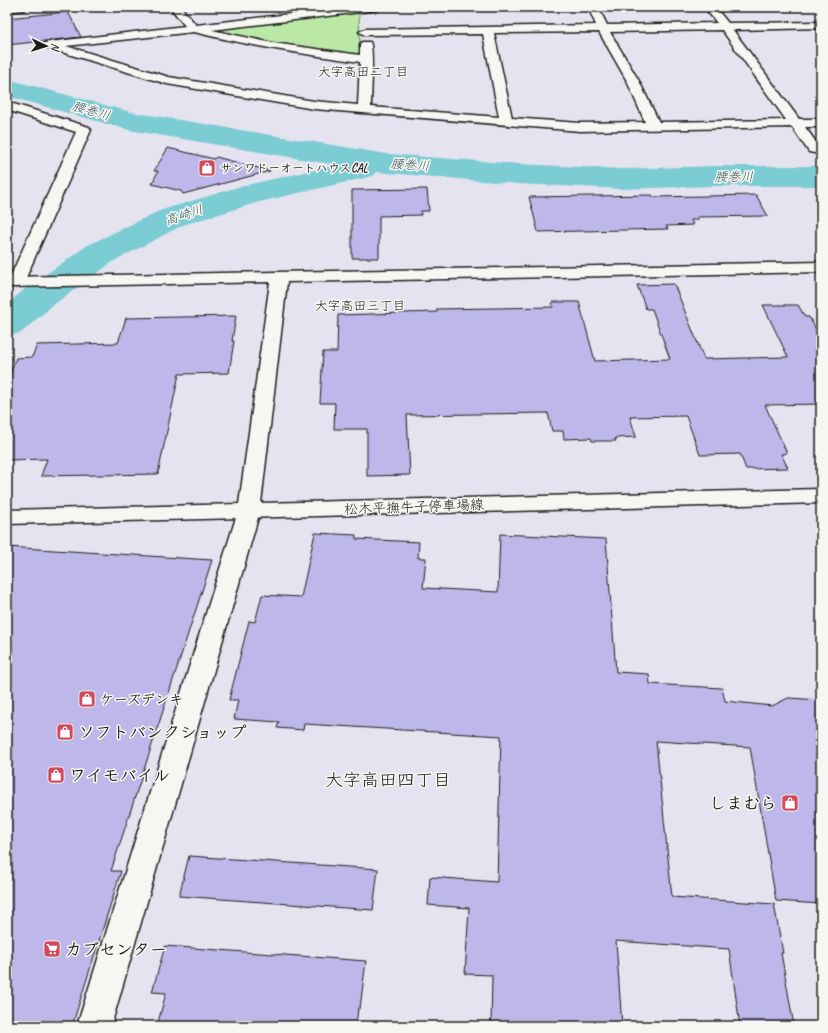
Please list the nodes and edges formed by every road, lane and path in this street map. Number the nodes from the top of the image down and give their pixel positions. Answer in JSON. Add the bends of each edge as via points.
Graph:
{"nodes":[{"id":1,"x":24,"y":7,"type":"edge"},
{"id":2,"x":175,"y":7,"type":"edge"},
{"id":3,"x":378,"y":7,"type":"edge"},
{"id":4,"x":593,"y":7,"type":"edge"},
{"id":5,"x":709,"y":7,"type":"edge"},
{"id":6,"x":7,"y":9,"type":"edge"},
{"id":7,"x":364,"y":20,"type":"junction"},
{"id":8,"x":821,"y":25,"type":"edge"},
{"id":9,"x":725,"y":26,"type":"junction"},
{"id":10,"x":602,"y":27,"type":"junction"},
{"id":11,"x":194,"y":28,"type":"junction"},
{"id":12,"x":488,"y":29,"type":"junction"},
{"id":13,"x":366,"y":59,"type":"junction"},
{"id":14,"x":7,"y":106,"type":"edge"},
{"id":15,"x":364,"y":110,"type":"junction"},
{"id":16,"x":506,"y":122,"type":"junction"},
{"id":17,"x":797,"y":123,"type":"junction"},
{"id":18,"x":821,"y":123,"type":"edge"},
{"id":19,"x":654,"y":126,"type":"junction"},
{"id":20,"x":814,"y":149,"type":"dead end"},
{"id":21,"x":821,"y":267,"type":"edge"},
{"id":22,"x":279,"y":278,"type":"junction"},
{"id":23,"x":11,"y":282,"type":"edge"},
{"id":24,"x":821,"y":496,"type":"edge"},
{"id":25,"x":249,"y":511,"type":"junction"},
{"id":26,"x":7,"y":517,"type":"edge"},
{"id":27,"x":94,"y":1026,"type":"edge"}],
"edges":[{"from":1,"to":6,"type":"main road"},
{"from":2,"to":11,"type":"main road"},
{"from":3,"to":7,"type":"main road"},
{"from":4,"to":10,"type":"main road"},
{"from":5,"to":9,"type":"main road"},
{"from":7,"to":11,"type":"main road"},
{"from":7,"to":12,"type":"main road"},
{"from":7,"to":13,"type":"main road"},
{"from":8,"to":9,"type":"main road"},
{"from":9,"to":10,"type":"main road"},
{"from":9,"to":17,"type":"main road"},
{"from":10,"to":12,"type":"main road"},
{"from":10,"to":19,"type":"main road","via":[[633,81]]},
{"from":11,"to":13,"type":"main road","via":[[273,46]]},
{"from":11,"to":15,"type":"main road","via":[[49,45],[167,80],[314,105]]},
{"from":12,"to":16,"type":"main road"},
{"from":13,"to":15,"type":"main road"},
{"from":14,"to":23,"type":"main road","via":[[84,130]]},
{"from":15,"to":16,"type":"main road"},
{"from":16,"to":19,"type":"main road","via":[[580,127]]},
{"from":17,"to":18,"type":"main road"},
{"from":17,"to":19,"type":"main road"},
{"from":17,"to":20,"type":"main road"},
{"from":21,"to":22,"type":"main road"},
{"from":22,"to":23,"type":"main road"},
{"from":22,"to":25,"type":"main road"},
{"from":24,"to":25,"type":"main road","name":"松木平撫牛子停車場線"},
{"from":25,"to":26,"type":"main road","name":"松木平撫牛子停車場線"},
{"from":25,"to":27,"type":"main road"}]}
